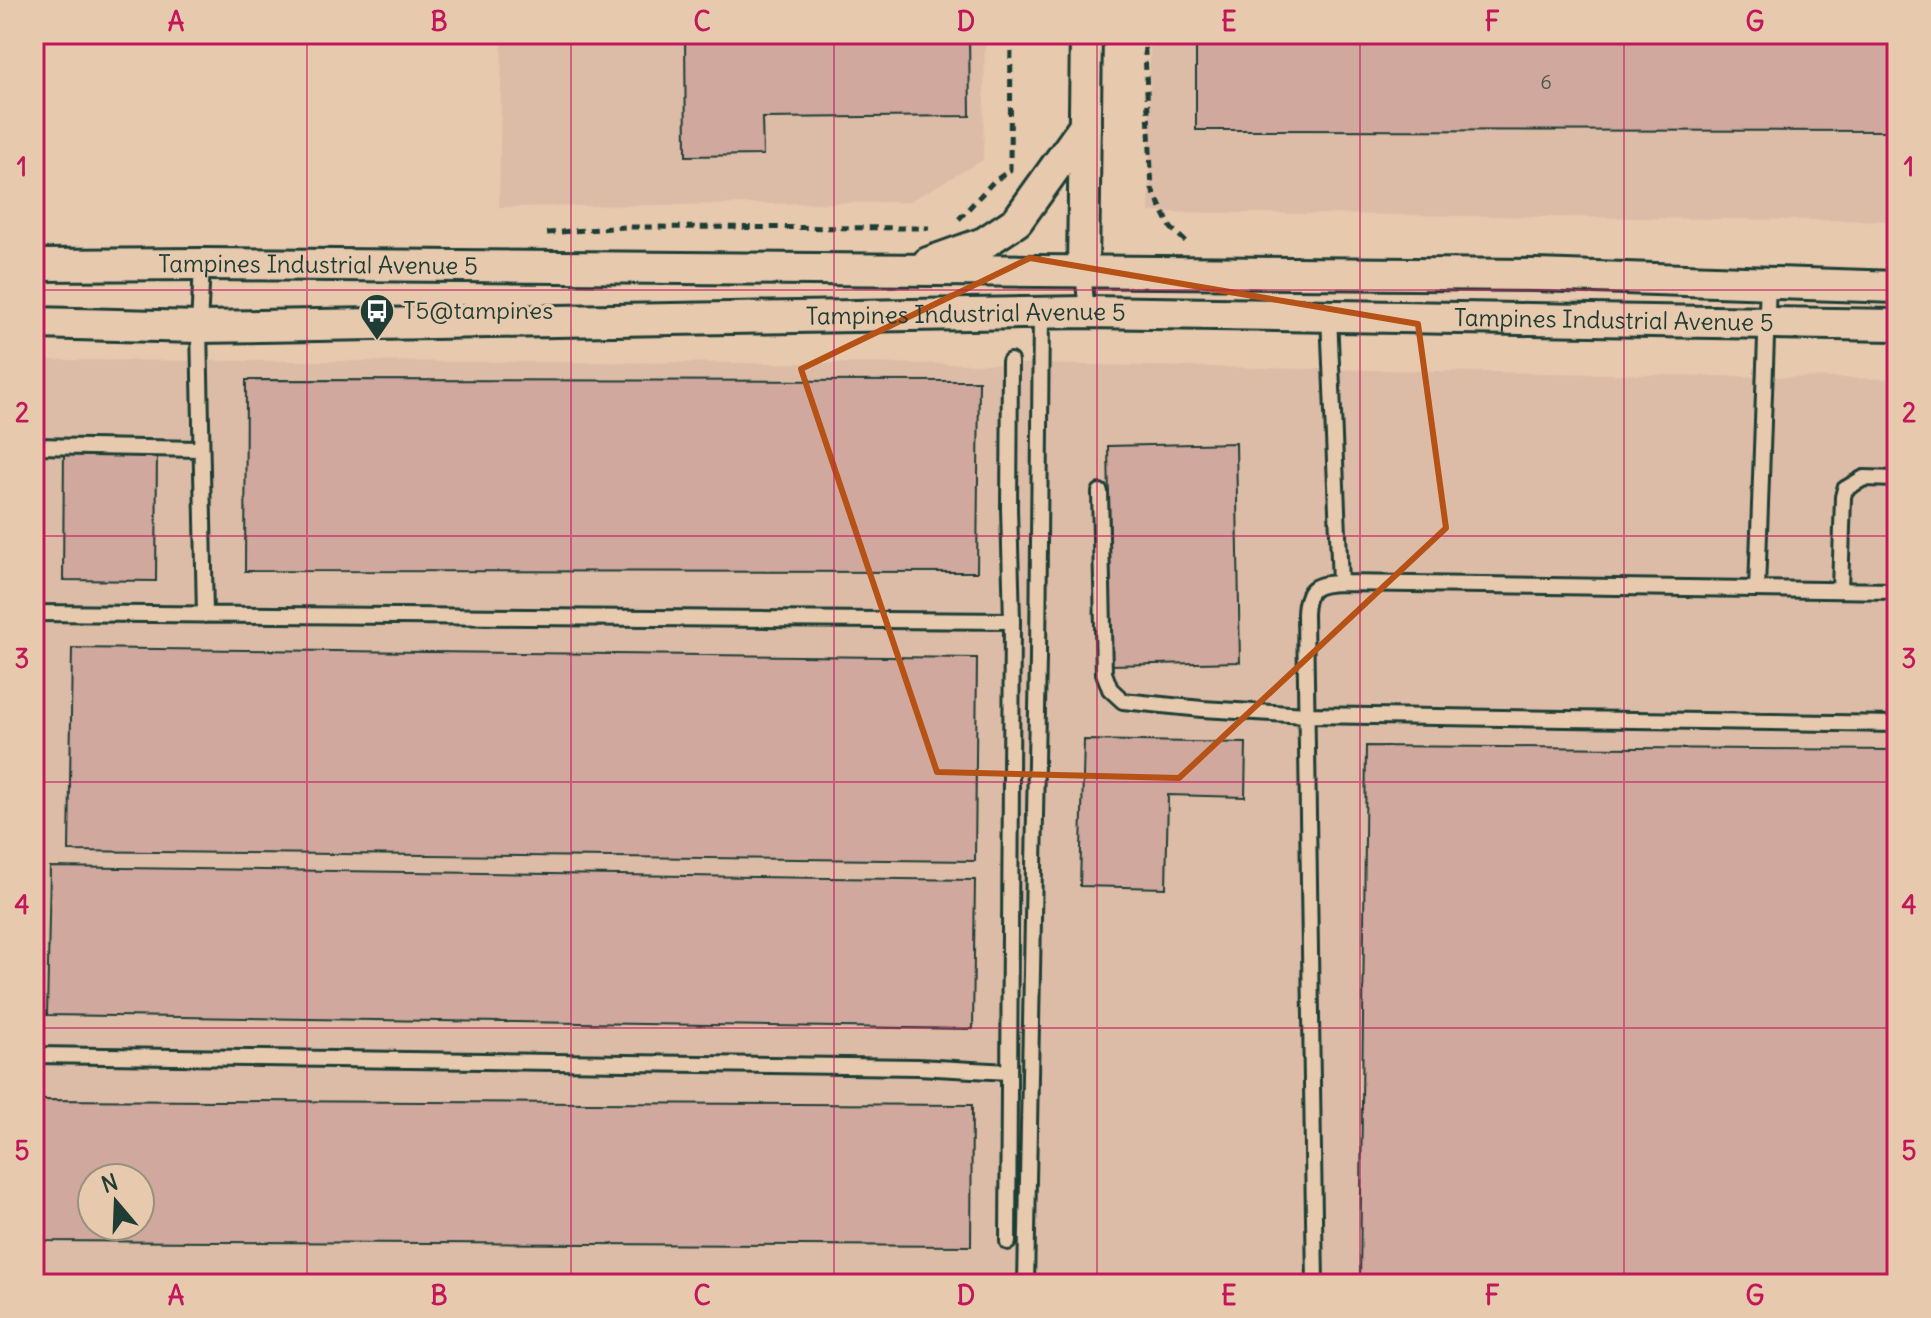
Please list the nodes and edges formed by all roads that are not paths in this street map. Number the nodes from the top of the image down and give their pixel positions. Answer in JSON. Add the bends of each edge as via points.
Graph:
{"nodes":[{"id":1,"x":1086,"y":34,"type":"edge"},
{"id":2,"x":1085,"y":126,"type":"junction"},
{"id":3,"x":202,"y":264,"type":"junction"},
{"id":4,"x":34,"y":265,"type":"edge"},
{"id":5,"x":908,"y":271,"type":"junction"},
{"id":6,"x":1083,"y":272,"type":"junction"},
{"id":7,"x":1768,"y":282,"type":"junction"},
{"id":8,"x":1897,"y":287,"type":"edge"},
{"id":9,"x":1087,"y":312,"type":"junction"},
{"id":10,"x":1041,"y":313,"type":"junction"},
{"id":11,"x":1329,"y":315,"type":"junction"},
{"id":12,"x":34,"y":323,"type":"edge"},
{"id":13,"x":1767,"y":325,"type":"junction"},
{"id":14,"x":1897,"y":325,"type":"edge"},
{"id":15,"x":199,"y":327,"type":"junction"},
{"id":16,"x":1010,"y":361,"type":"dead end"},
{"id":17,"x":34,"y":446,"type":"edge"},
{"id":18,"x":201,"y":449,"type":"junction"},
{"id":19,"x":1897,"y":479,"type":"edge"},
{"id":20,"x":1100,"y":492,"type":"dead end"},
{"id":21,"x":1340,"y":583,"type":"junction"},
{"id":22,"x":1757,"y":589,"type":"junction"},
{"id":23,"x":1840,"y":590,"type":"junction"},
{"id":24,"x":1897,"y":591,"type":"edge"},
{"id":25,"x":34,"y":613,"type":"edge"},
{"id":26,"x":205,"y":615,"type":"junction"},
{"id":27,"x":1012,"y":621,"type":"junction"},
{"id":28,"x":1307,"y":715,"type":"junction"},
{"id":29,"x":1897,"y":724,"type":"edge"},
{"id":30,"x":34,"y":1055,"type":"edge"},
{"id":31,"x":1009,"y":1072,"type":"junction"},
{"id":32,"x":1008,"y":1242,"type":"dead end"},
{"id":33,"x":1026,"y":1284,"type":"edge"},
{"id":34,"x":1315,"y":1284,"type":"edge"}],
"edges":[{"from":1,"to":2,"type":"street"},
{"from":2,"to":5,"type":"street","via":[[1017,221],[984,243]]},
{"from":2,"to":6,"type":"street"},
{"from":3,"to":4,"type":"street","name":"Tampines Industrial Avenue 5"},
{"from":3,"to":5,"type":"street","name":"Tampines Industrial Avenue 5"},
{"from":3,"to":15,"type":"lane"},
{"from":5,"to":6,"type":"street","name":"Tampines Industrial Avenue 5"},
{"from":6,"to":7,"type":"street","name":"Tampines Industrial Avenue 5"},
{"from":6,"to":9,"type":"lane"},
{"from":7,"to":8,"type":"street","name":"Tampines Industrial Avenue 5"},
{"from":7,"to":13,"type":"lane"},
{"from":9,"to":10,"type":"street","name":"Tampines Industrial Avenue 5"},
{"from":9,"to":11,"type":"street","name":"Tampines Industrial Avenue 5"},
{"from":10,"to":15,"type":"street","name":"Tampines Industrial Avenue 5"},
{"from":10,"to":33,"type":"lane"},
{"from":11,"to":13,"type":"street","name":"Tampines Industrial Avenue 5"},
{"from":11,"to":21,"type":"lane"},
{"from":12,"to":15,"type":"street","name":"Tampines Industrial Avenue 5"},
{"from":13,"to":14,"type":"street","name":"Tampines Industrial Avenue 5"},
{"from":13,"to":22,"type":"lane"},
{"from":15,"to":18,"type":"lane"},
{"from":16,"to":27,"type":"lane"},
{"from":17,"to":18,"type":"lane"},
{"from":18,"to":26,"type":"lane"},
{"from":19,"to":23,"type":"lane","via":[[1864,478],[1845,489]]},
{"from":20,"to":28,"type":"lane","via":[[1104,673],[1110,689],[1123,701]]},
{"from":21,"to":22,"type":"lane"},
{"from":21,"to":28,"type":"lane","via":[[1312,589],[1306,601]]},
{"from":22,"to":23,"type":"lane"},
{"from":23,"to":24,"type":"lane"},
{"from":25,"to":26,"type":"lane"},
{"from":26,"to":27,"type":"lane"},
{"from":27,"to":31,"type":"lane"},
{"from":28,"to":29,"type":"lane"},
{"from":28,"to":34,"type":"lane"},
{"from":30,"to":31,"type":"lane"},
{"from":31,"to":32,"type":"lane"}]}
